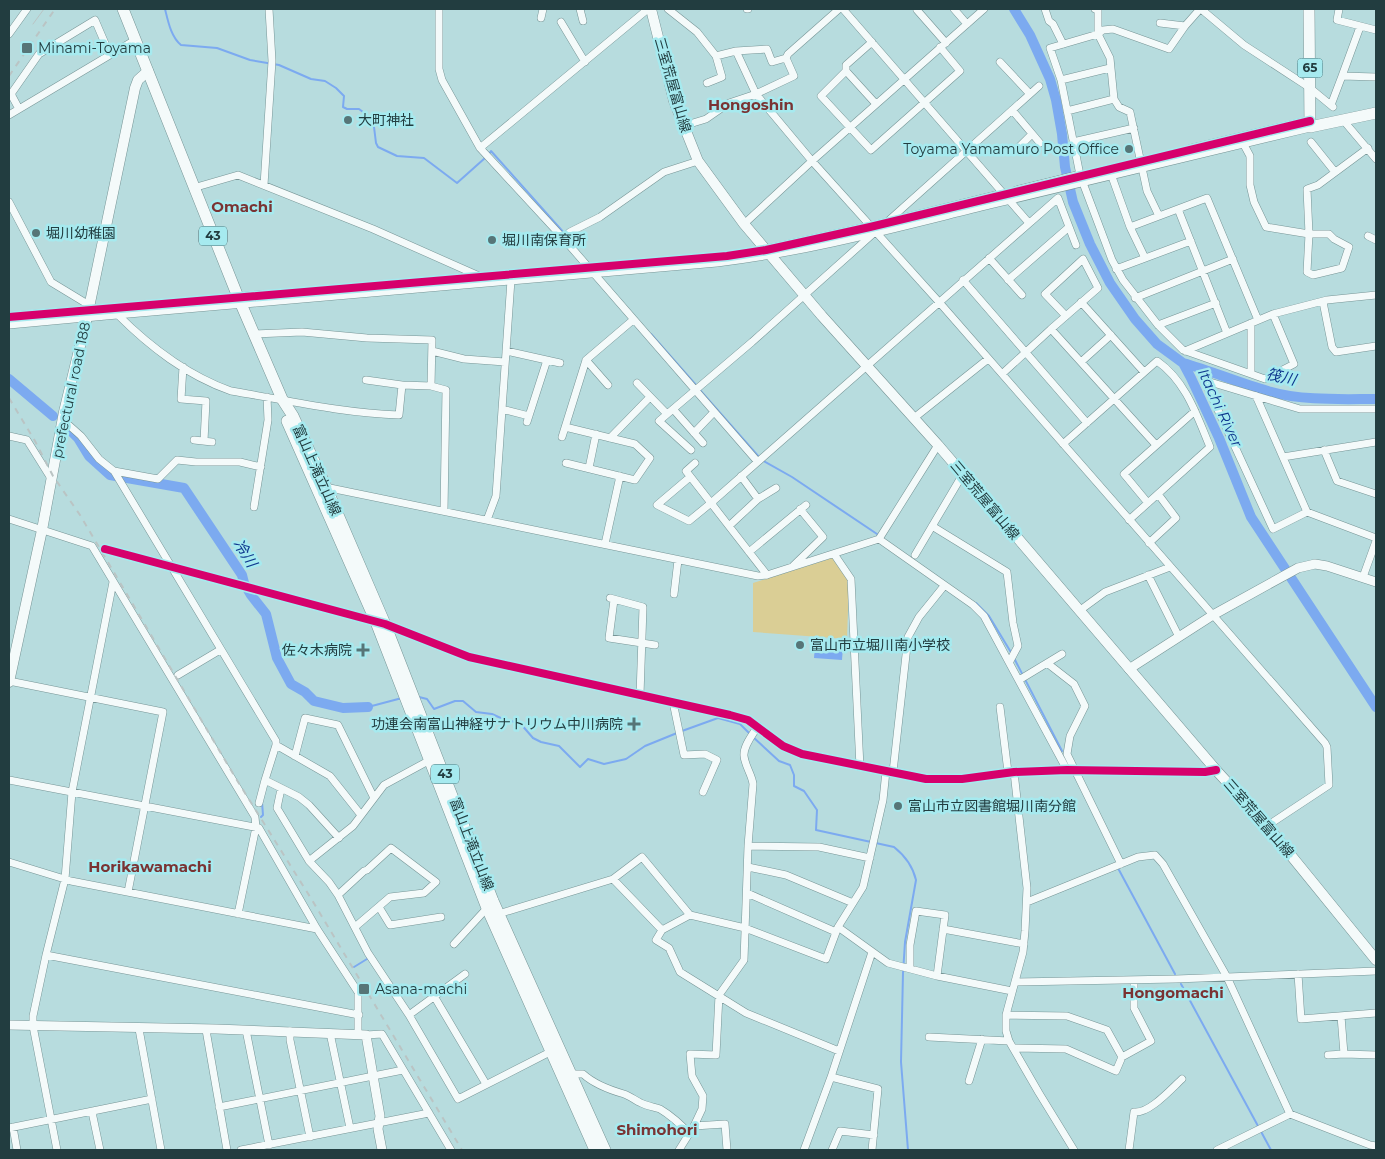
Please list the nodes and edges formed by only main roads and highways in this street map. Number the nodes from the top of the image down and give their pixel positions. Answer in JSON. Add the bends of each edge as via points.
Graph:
{"nodes":[{"id":1,"x":123,"y":9,"type":"edge"},
{"id":2,"x":650,"y":9,"type":"edge"},
{"id":3,"x":1309,"y":9,"type":"edge"},
{"id":4,"x":148,"y":71,"type":"junction"},
{"id":5,"x":1376,"y":106,"type":"edge"},
{"id":6,"x":1376,"y":113,"type":"edge"},
{"id":7,"x":1310,"y":124,"type":"junction"},
{"id":8,"x":14,"y":639,"type":"edge"},
{"id":9,"x":9,"y":682,"type":"edge"},
{"id":10,"x":1376,"y":960,"type":"edge"},
{"id":11,"x":566,"y":1074,"type":"junction"},
{"id":12,"x":595,"y":1150,"type":"edge"},
{"id":13,"x":605,"y":1150,"type":"edge"}],
"edges":[{"from":1,"to":4,"type":"main road","number":"43"},
{"from":2,"to":10,"type":"main road","name":"三室荒屋富山線","via":[[674,101],[698,161],[744,224],[1267,826]]},
{"from":3,"to":7,"type":"main road","number":"65"},
{"from":4,"to":8,"type":"main road","name":"prefectural road 188","via":[[135,88],[89,310],[62,420],[42,530]]},
{"from":4,"to":11,"type":"main road","name":"富山上滝立山線","number":"43","via":[[239,300],[282,400],[293,416],[320,486],[381,623],[493,910]]},
{"from":5,"to":7,"type":"main road"},
{"from":6,"to":7,"type":"main road"},
{"from":8,"to":9,"type":"main road","name":"prefectural road 188"},
{"from":11,"to":12,"type":"main road","name":"富山上滝立山線","number":"43"},
{"from":11,"to":13,"type":"main road","name":"富山上滝立山線","number":"43"}]}
